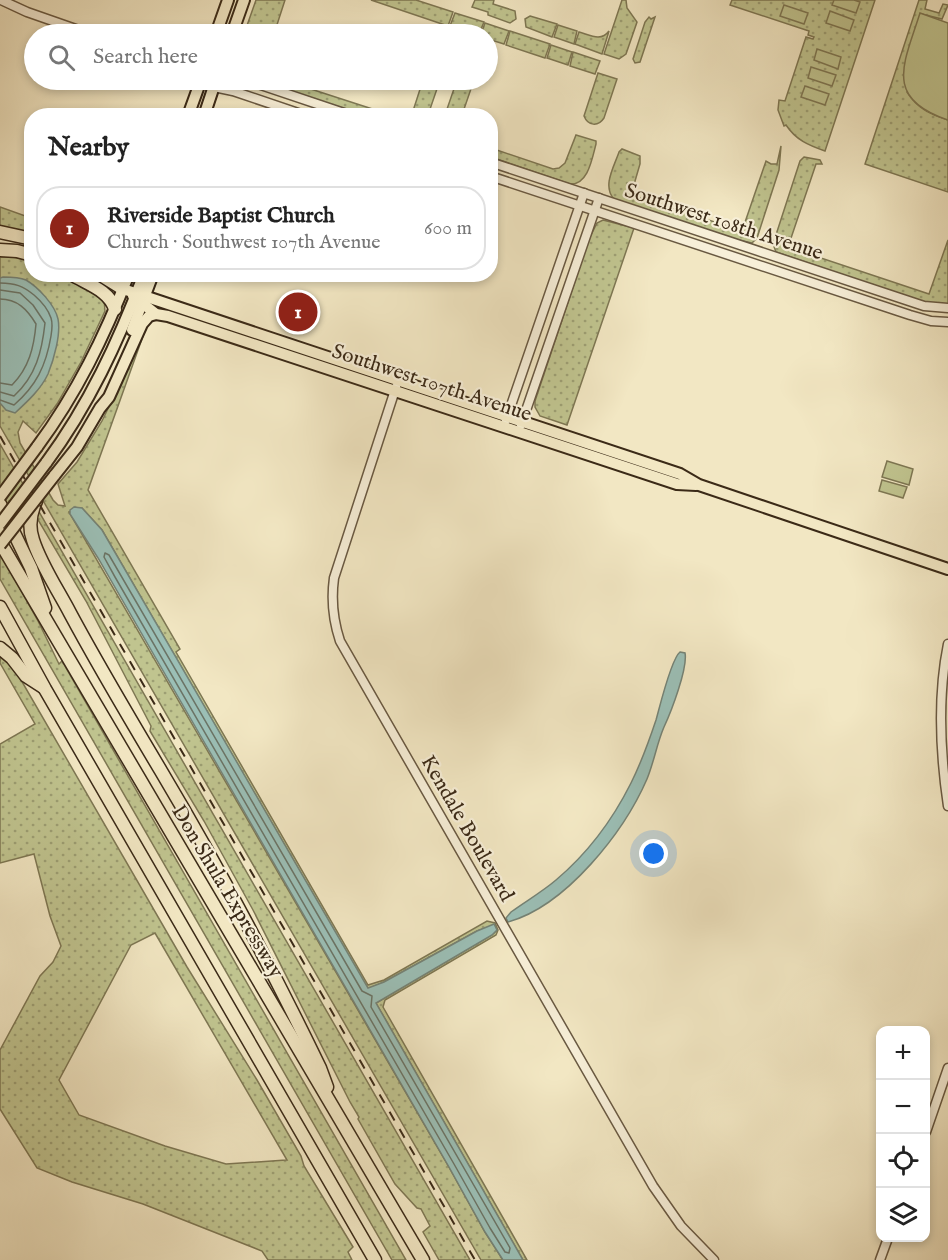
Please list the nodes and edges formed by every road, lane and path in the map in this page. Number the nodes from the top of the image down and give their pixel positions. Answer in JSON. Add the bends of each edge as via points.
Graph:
{"nodes":[{"id":1,"x":1,"y":0,"type":"edge"},
{"id":2,"x":228,"y":0,"type":"edge"},
{"id":3,"x":244,"y":0,"type":"edge"},
{"id":4,"x":60,"y":24,"type":"edge"},
{"id":5,"x":220,"y":24,"type":"edge"},
{"id":6,"x":236,"y":24,"type":"edge"},
{"id":7,"x":197,"y":90,"type":"edge"},
{"id":8,"x":213,"y":90,"type":"edge"},
{"id":9,"x":231,"y":90,"type":"edge"},
{"id":10,"x":276,"y":90,"type":"edge"},
{"id":11,"x":191,"y":108,"type":"edge"},
{"id":12,"x":207,"y":108,"type":"edge"},
{"id":13,"x":283,"y":108,"type":"edge"},
{"id":14,"x":329,"y":108,"type":"edge"},
{"id":15,"x":498,"y":165,"type":"edge"},
{"id":16,"x":498,"y":180,"type":"edge"},
{"id":17,"x":584,"y":193,"type":"junction"},
{"id":18,"x":599,"y":198,"type":"junction"},
{"id":19,"x":580,"y":206,"type":"junction"},
{"id":20,"x":594,"y":211,"type":"junction"},
{"id":21,"x":0,"y":232,"type":"edge"},
{"id":22,"x":24,"y":237,"type":"edge"},
{"id":23,"x":0,"y":250,"type":"edge"},
{"id":24,"x":24,"y":253,"type":"edge"},
{"id":25,"x":85,"y":282,"type":"edge"},
{"id":26,"x":112,"y":282,"type":"edge"},
{"id":27,"x":126,"y":282,"type":"edge"},
{"id":28,"x":143,"y":282,"type":"edge"},
{"id":29,"x":149,"y":282,"type":"edge"},
{"id":30,"x":123,"y":289,"type":"junction"},
{"id":31,"x":140,"y":298,"type":"junction"},
{"id":32,"x":948,"y":308,"type":"edge"},
{"id":33,"x":115,"y":309,"type":"junction"},
{"id":34,"x":156,"y":314,"type":"junction"},
{"id":35,"x":948,"y":322,"type":"edge"},
{"id":36,"x":397,"y":385,"type":"junction"},
{"id":37,"x":100,"y":408,"type":"junction"},
{"id":38,"x":506,"y":422,"type":"junction"},
{"id":39,"x":521,"y":426,"type":"junction"},
{"id":40,"x":0,"y":497,"type":"edge"},
{"id":41,"x":36,"y":501,"type":"junction"},
{"id":42,"x":0,"y":504,"type":"edge"},
{"id":43,"x":0,"y":524,"type":"edge"},
{"id":44,"x":0,"y":544,"type":"edge"},
{"id":45,"x":948,"y":569,"type":"edge"},
{"id":46,"x":0,"y":607,"type":"edge"},
{"id":47,"x":51,"y":626,"type":"junction"},
{"id":48,"x":948,"y":644,"type":"edge"},
{"id":49,"x":0,"y":648,"type":"edge"},
{"id":50,"x":45,"y":689,"type":"junction"},
{"id":51,"x":948,"y":806,"type":"edge"},
{"id":52,"x":948,"y":1068,"type":"edge"},
{"id":53,"x":339,"y":1119,"type":"junction"},
{"id":54,"x":930,"y":1120,"type":"edge"},
{"id":55,"x":887,"y":1242,"type":"edge"},
{"id":56,"x":375,"y":1260,"type":"edge"},
{"id":57,"x":423,"y":1260,"type":"edge"},
{"id":58,"x":714,"y":1260,"type":"edge"},
{"id":59,"x":880,"y":1260,"type":"edge"}],
"edges":[{"from":1,"to":4,"type":"street"},
{"from":2,"to":5,"type":"main road"},
{"from":3,"to":6,"type":"main road"},
{"from":7,"to":11,"type":"main road"},
{"from":8,"to":12,"type":"main road"},
{"from":9,"to":13,"type":"street"},
{"from":10,"to":14,"type":"street"},
{"from":15,"to":17,"type":"street","name":"Southwest 108th Avenue"},
{"from":16,"to":19,"type":"street","name":"Southwest 108th Avenue"},
{"from":17,"to":18,"type":"street","name":"Southwest 108th Avenue"},
{"from":17,"to":19,"type":"street"},
{"from":18,"to":20,"type":"street"},
{"from":18,"to":32,"type":"street","name":"Southwest 108th Avenue","via":[[924,306]]},
{"from":19,"to":20,"type":"street","name":"Southwest 108th Avenue"},
{"from":19,"to":38,"type":"street"},
{"from":20,"to":35,"type":"street","name":"Southwest 108th Avenue","via":[[910,315]]},
{"from":20,"to":39,"type":"street"},
{"from":21,"to":22,"type":"highway"},
{"from":23,"to":24,"type":"highway"},
{"from":25,"to":33,"type":"highway","via":[[112,300]]},
{"from":26,"to":30,"type":"highway"},
{"from":27,"to":30,"type":"main road"},
{"from":28,"to":31,"type":"main road"},
{"from":29,"to":31,"type":"main road"},
{"from":30,"to":31,"type":"main road","name":"Southwest 107th Avenue"},
{"from":30,"to":33,"type":"main road"},
{"from":31,"to":34,"type":"main road","name":"Southwest 107th Avenue"},
{"from":31,"to":36,"type":"main road","name":"Southwest 107th Avenue"},
{"from":31,"to":37,"type":"main road"},
{"from":31,"to":43,"type":"main road","bridge":true,"via":[[92,392]]},
{"from":33,"to":40,"type":"main road","bridge":true,"via":[[78,387]]},
{"from":34,"to":36,"type":"main road","name":"Southwest 107th Avenue"},
{"from":34,"to":37,"type":"main road","via":[[143,322],[112,392]]},
{"from":36,"to":38,"type":"main road","name":"Southwest 107th Avenue"},
{"from":36,"to":58,"type":"street","name":"Kendale Boulevard","via":[[334,578],[333,614],[340,641],[653,1186],[681,1226]]},
{"from":37,"to":41,"type":"main road","bridge":true,"via":[[77,447]]},
{"from":38,"to":39,"type":"main road","name":"Southwest 107th Avenue"},
{"from":39,"to":45,"type":"main road","name":"Southwest 107th Avenue","via":[[680,474],[699,485]]},
{"from":41,"to":44,"type":"main road","bridge":true},
{"from":41,"to":53,"type":"highway","via":[[31,516],[32,535],[55,586],[251,929],[320,1068]]},
{"from":42,"to":47,"type":"highway","via":[[39,586]]},
{"from":44,"to":47,"type":"highway","name":"Don Shula Expressway"},
{"from":46,"to":50,"type":"highway"},
{"from":47,"to":53,"type":"highway","name":"Don Shula Expressway"},
{"from":48,"to":51,"type":"street","via":[[940,731]]},
{"from":49,"to":50,"type":"highway","via":[[26,676]]},
{"from":50,"to":56,"type":"highway"},
{"from":52,"to":54,"type":"street"},
{"from":53,"to":57,"type":"highway","name":"Don Shula Expressway"},
{"from":55,"to":59,"type":"street"}]}
